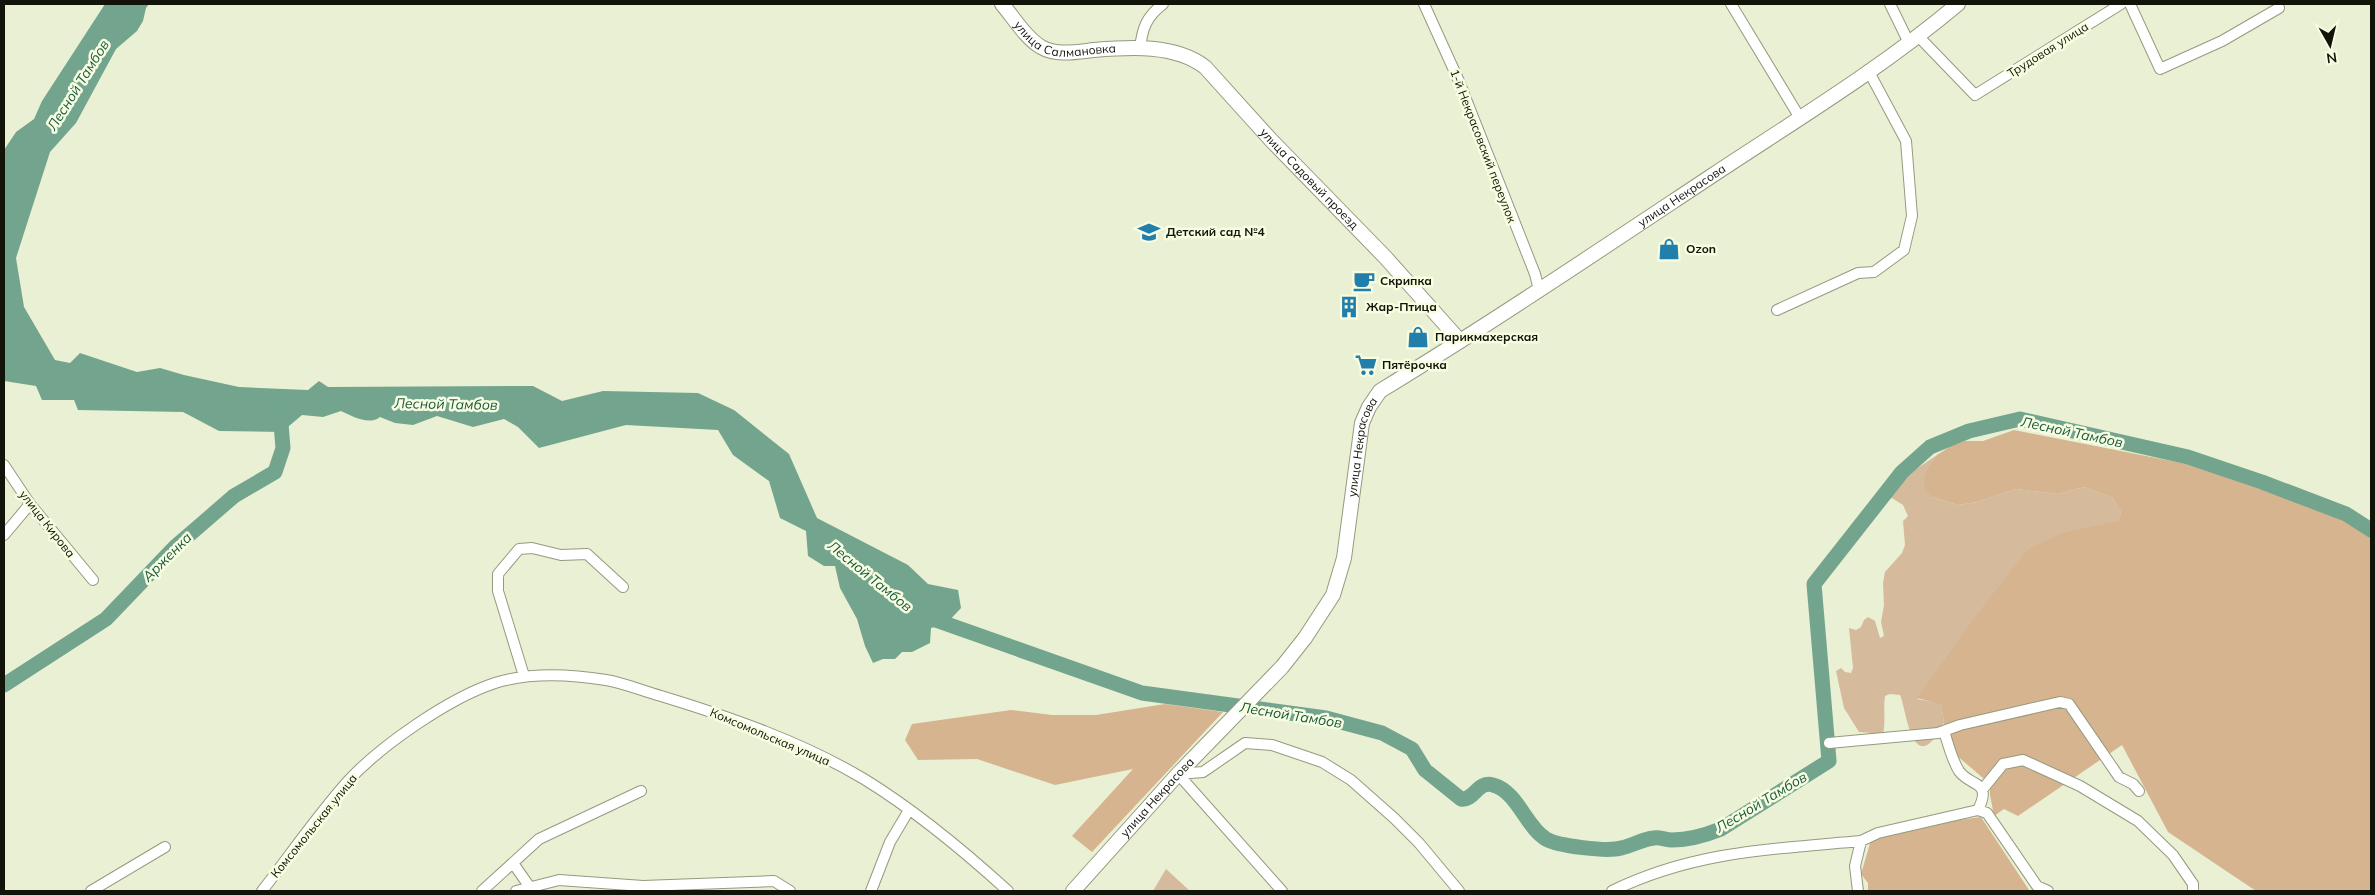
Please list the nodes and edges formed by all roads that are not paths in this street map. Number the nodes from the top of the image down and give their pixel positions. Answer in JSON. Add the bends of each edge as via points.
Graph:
{"nodes":[{"id":1,"x":1002,"y":4,"type":"edge"},
{"id":2,"x":1162,"y":4,"type":"edge"},
{"id":3,"x":1424,"y":4,"type":"edge"},
{"id":4,"x":1731,"y":4,"type":"edge"},
{"id":5,"x":1890,"y":4,"type":"edge"},
{"id":6,"x":1958,"y":4,"type":"edge"},
{"id":7,"x":2122,"y":4,"type":"edge"},
{"id":8,"x":2130,"y":4,"type":"edge"},
{"id":9,"x":2279,"y":8,"type":"dead end"},
{"id":10,"x":1914,"y":40,"type":"junction"},
{"id":11,"x":1140,"y":49,"type":"junction"},
{"id":12,"x":1868,"y":70,"type":"junction"},
{"id":13,"x":1800,"y":118,"type":"junction"},
{"id":14,"x":1539,"y":290,"type":"junction"},
{"id":15,"x":1777,"y":310,"type":"dead end"},
{"id":16,"x":1460,"y":341,"type":"junction"},
{"id":17,"x":4,"y":465,"type":"edge"},
{"id":18,"x":30,"y":504,"type":"junction"},
{"id":19,"x":4,"y":535,"type":"edge"},
{"id":20,"x":93,"y":580,"type":"dead end"},
{"id":21,"x":622,"y":587,"type":"dead end"},
{"id":22,"x":524,"y":676,"type":"junction"},
{"id":23,"x":1944,"y":731,"type":"junction"},
{"id":24,"x":1829,"y":743,"type":"dead end"},
{"id":25,"x":1178,"y":774,"type":"junction"},
{"id":26,"x":1982,"y":790,"type":"junction"},
{"id":27,"x":2139,"y":790,"type":"dead end"},
{"id":28,"x":641,"y":792,"type":"dead end"},
{"id":29,"x":909,"y":810,"type":"junction"},
{"id":30,"x":1978,"y":810,"type":"junction"},
{"id":31,"x":1861,"y":841,"type":"junction"},
{"id":32,"x":164,"y":847,"type":"dead end"},
{"id":33,"x":513,"y":863,"type":"junction"},
{"id":34,"x":529,"y":886,"type":"junction"},
{"id":35,"x":644,"y":889,"type":"edge"},
{"id":36,"x":91,"y":891,"type":"edge"},
{"id":37,"x":262,"y":891,"type":"edge"},
{"id":38,"x":482,"y":891,"type":"edge"},
{"id":39,"x":516,"y":891,"type":"edge"},
{"id":40,"x":790,"y":891,"type":"edge"},
{"id":41,"x":871,"y":891,"type":"edge"},
{"id":42,"x":1008,"y":891,"type":"edge"},
{"id":43,"x":1073,"y":891,"type":"edge"},
{"id":44,"x":1282,"y":891,"type":"edge"},
{"id":45,"x":1459,"y":891,"type":"edge"},
{"id":46,"x":1612,"y":891,"type":"edge"},
{"id":47,"x":1858,"y":891,"type":"edge"},
{"id":48,"x":2048,"y":891,"type":"edge"},
{"id":49,"x":2193,"y":891,"type":"edge"}],
"edges":[{"from":1,"to":11,"type":"street","name":"улица Салмановка","via":[[1034,42],[1047,50],[1061,53]]},
{"from":2,"to":11,"type":"street","via":[[1145,22]]},
{"from":3,"to":14,"type":"street","name":"1-й Некрасовский переулок","via":[[1458,79]]},
{"from":4,"to":13,"type":"street"},
{"from":5,"to":10,"type":"street"},
{"from":6,"to":10,"type":"street","name":"улица Некрасова"},
{"from":7,"to":10,"type":"street","name":"Трудовая улица","via":[[1975,95]]},
{"from":8,"to":9,"type":"street","via":[[2160,69],[2222,42]]},
{"from":10,"to":12,"type":"street","name":"улица Некрасова"},
{"from":11,"to":16,"type":"street","name":"улица Садовый проезд","via":[[1179,53],[1206,67]]},
{"from":12,"to":13,"type":"street","name":"улица Некрасова"},
{"from":12,"to":15,"type":"street","via":[[1906,141],[1912,216],[1904,250],[1874,272],[1858,273]]},
{"from":13,"to":14,"type":"street","name":"улица Некрасова"},
{"from":14,"to":16,"type":"street","name":"улица Некрасова"},
{"from":16,"to":25,"type":"street","name":"улица Некрасова","via":[[1380,391],[1368,407],[1362,423],[1344,558],[1333,595],[1282,667]]},
{"from":17,"to":18,"type":"street","name":"улица Кирова"},
{"from":18,"to":19,"type":"street"},
{"from":18,"to":20,"type":"street","name":"улица Кирова"},
{"from":21,"to":22,"type":"street","via":[[587,554],[561,555],[532,548],[519,549],[511,556],[498,574],[498,591]]},
{"from":22,"to":29,"type":"street","name":"Комсомольская улица","via":[[608,680],[710,711],[807,750],[863,779]]},
{"from":22,"to":37,"type":"street","name":"Комсомольская улица","via":[[460,698],[368,762],[347,783]]},
{"from":23,"to":24,"type":"street"},
{"from":23,"to":26,"type":"street","via":[[1960,773]]},
{"from":23,"to":27,"type":"street","via":[[2060,702],[2069,704],[2119,777]]},
{"from":25,"to":43,"type":"street","name":"улица Некрасова"},
{"from":25,"to":44,"type":"street"},
{"from":25,"to":45,"type":"street","via":[[1203,772],[1245,743],[1272,745],[1322,762],[1351,780],[1394,818]]},
{"from":26,"to":30,"type":"street","via":[[1983,800]]},
{"from":26,"to":49,"type":"street","via":[[2004,764],[2023,760],[2080,786],[2138,821],[2173,855],[2193,884]]},
{"from":28,"to":33,"type":"street","via":[[539,839]]},
{"from":29,"to":41,"type":"street","via":[[890,842]]},
{"from":29,"to":42,"type":"street","name":"Комсомольская улица","via":[[961,848]]},
{"from":30,"to":31,"type":"street","via":[[1878,833]]},
{"from":30,"to":48,"type":"street","via":[[1987,812],[2037,886]]},
{"from":31,"to":46,"type":"street","via":[[1747,851],[1690,861]]},
{"from":31,"to":47,"type":"street","via":[[1855,866]]},
{"from":32,"to":36,"type":"street"},
{"from":33,"to":34,"type":"street"},
{"from":33,"to":38,"type":"street"},
{"from":34,"to":35,"type":"street","via":[[559,880]]},
{"from":34,"to":39,"type":"street"},
{"from":35,"to":40,"type":"street","via":[[774,881]]}]}
